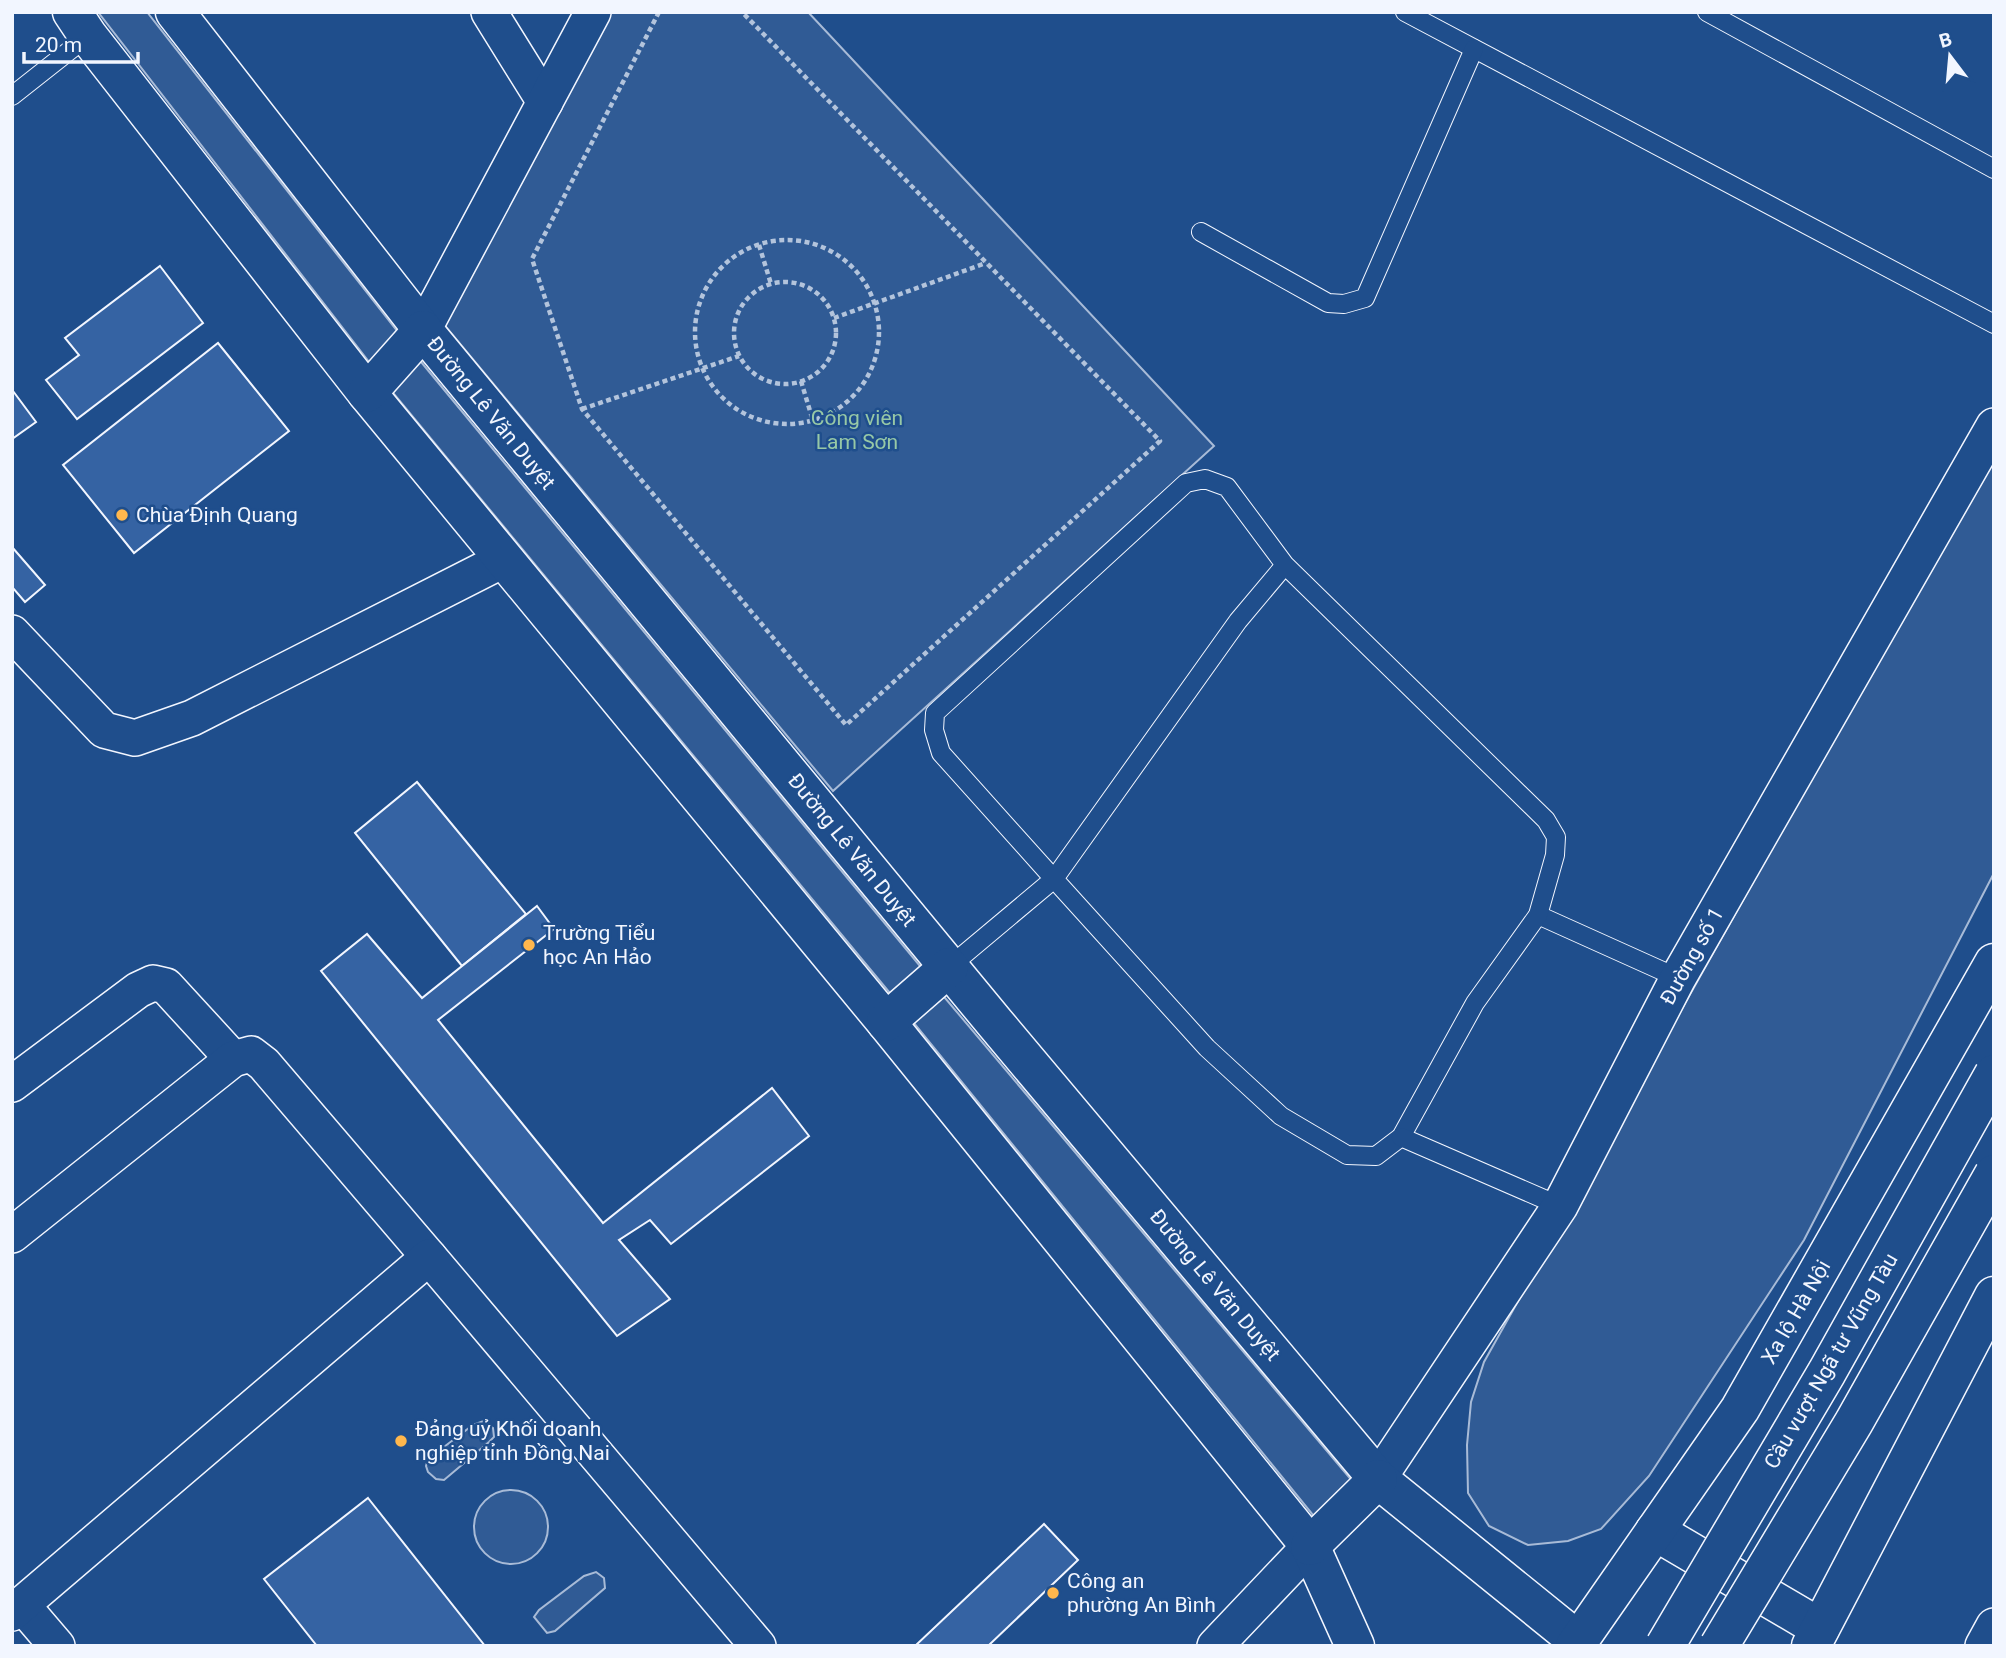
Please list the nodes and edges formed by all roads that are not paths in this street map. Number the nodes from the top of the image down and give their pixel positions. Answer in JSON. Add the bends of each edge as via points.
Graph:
{"nodes":[{"id":1,"x":175,"y":12,"type":"edge"},
{"id":2,"x":489,"y":12,"type":"edge"},
{"id":3,"x":593,"y":12,"type":"edge"},
{"id":4,"x":1405,"y":12,"type":"edge"},
{"id":5,"x":1707,"y":12,"type":"edge"},
{"id":6,"x":80,"y":24,"type":"edge"},
{"id":7,"x":1474,"y":49,"type":"junction"},
{"id":8,"x":12,"y":96,"type":"edge"},
{"id":9,"x":545,"y":102,"type":"junction"},
{"id":10,"x":1994,"y":169,"type":"edge"},
{"id":11,"x":1201,"y":232,"type":"dead end"},
{"id":12,"x":1994,"y":324,"type":"edge"},
{"id":13,"x":423,"y":330,"type":"junction"},
{"id":14,"x":367,"y":393,"type":"junction"},
{"id":15,"x":1994,"y":426,"type":"edge"},
{"id":16,"x":503,"y":560,"type":"junction"},
{"id":17,"x":1285,"y":565,"type":"junction"},
{"id":18,"x":12,"y":633,"type":"edge"},
{"id":19,"x":1054,"y":879,"type":"junction"},
{"id":20,"x":1538,"y":915,"type":"junction"},
{"id":21,"x":1994,"y":964,"type":"edge"},
{"id":22,"x":949,"y":967,"type":"junction"},
{"id":23,"x":1678,"y":978,"type":"junction"},
{"id":24,"x":886,"y":1022,"type":"junction"},
{"id":25,"x":233,"y":1059,"type":"junction"},
{"id":26,"x":1994,"y":1074,"type":"edge"},
{"id":27,"x":12,"y":1084,"type":"edge"},
{"id":28,"x":1401,"y":1138,"type":"junction"},
{"id":29,"x":1994,"y":1174,"type":"edge"},
{"id":30,"x":1560,"y":1206,"type":"junction"},
{"id":31,"x":12,"y":1235,"type":"edge"},
{"id":32,"x":429,"y":1257,"type":"junction"},
{"id":33,"x":1994,"y":1296,"type":"edge"},
{"id":34,"x":1378,"y":1479,"type":"junction"},
{"id":35,"x":1655,"y":1531,"type":"junction"},
{"id":36,"x":1310,"y":1545,"type":"junction"},
{"id":37,"x":17,"y":1609,"type":"edge"},
{"id":38,"x":1994,"y":1626,"type":"edge"},
{"id":39,"x":1816,"y":1637,"type":"edge"},
{"id":40,"x":1579,"y":1644,"type":"edge"},
{"id":41,"x":57,"y":1646,"type":"edge"},
{"id":42,"x":758,"y":1646,"type":"edge"},
{"id":43,"x":1214,"y":1646,"type":"edge"},
{"id":44,"x":1355,"y":1646,"type":"edge"},
{"id":45,"x":1665,"y":1646,"type":"edge"},
{"id":46,"x":1719,"y":1646,"type":"edge"},
{"id":47,"x":1983,"y":1646,"type":"edge"}],
"edges":[{"from":1,"to":13,"type":"main road","name":"Đường Lê Văn Duyệt"},
{"from":2,"to":9,"type":"street"},
{"from":3,"to":9,"type":"street"},
{"from":4,"to":7,"type":"lane"},
{"from":5,"to":10,"type":"lane"},
{"from":6,"to":8,"type":"lane"},
{"from":6,"to":14,"type":"main road"},
{"from":7,"to":11,"type":"lane","via":[[1365,299],[1328,303]]},
{"from":7,"to":12,"type":"lane"},
{"from":9,"to":13,"type":"street"},
{"from":13,"to":14,"type":"main road"},
{"from":13,"to":22,"type":"main road","name":"Đường Lê Văn Duyệt"},
{"from":14,"to":16,"type":"main road"},
{"from":15,"to":23,"type":"street","name":"Đường số 1"},
{"from":16,"to":18,"type":"street","via":[[192,718],[135,738],[104,730]]},
{"from":16,"to":24,"type":"main road"},
{"from":17,"to":19,"type":"lane","via":[[1238,621]]},
{"from":17,"to":19,"type":"lane","via":[[1227,487],[1205,479],[1186,483],[935,713],[934,730],[941,752]]},
{"from":17,"to":20,"type":"lane","via":[[1546,820],[1556,837],[1555,855]]},
{"from":19,"to":22,"type":"lane"},
{"from":19,"to":28,"type":"lane","via":[[1228,1070],[1281,1115],[1347,1155],[1376,1156]]},
{"from":20,"to":23,"type":"lane"},
{"from":20,"to":28,"type":"lane","via":[[1475,1003]]},
{"from":21,"to":35,"type":"main road","name":"Xa lộ Hà Nội","via":[[1740,1409]]},
{"from":22,"to":24,"type":"main road"},
{"from":22,"to":34,"type":"main road","name":"Đường Lê Văn Duyệt"},
{"from":23,"to":30,"type":"street","name":"Đường số 1"},
{"from":24,"to":36,"type":"main road"},
{"from":25,"to":27,"type":"street","via":[[166,986],[153,983]]},
{"from":25,"to":31,"type":"street"},
{"from":25,"to":32,"type":"street","via":[[251,1054],[264,1065]]},
{"from":26,"to":45,"type":"main road","name":"Cầu vượt Ngã tư Vũng Tàu","bridge":true,"via":[[1827,1373]]},
{"from":28,"to":30,"type":"lane"},
{"from":29,"to":46,"type":"main road","bridge":true,"via":[[1854,1423]]},
{"from":30,"to":34,"type":"street","name":"Đường số 1"},
{"from":32,"to":37,"type":"street"},
{"from":32,"to":42,"type":"street"},
{"from":33,"to":39,"type":"main road"},
{"from":34,"to":36,"type":"main road"},
{"from":34,"to":40,"type":"main road","name":"Đường Lê Văn Duyệt"},
{"from":35,"to":39,"type":"main road"},
{"from":35,"to":40,"type":"main road","name":"Xa lộ Hà Nội"},
{"from":36,"to":43,"type":"street"},
{"from":36,"to":44,"type":"main road"},
{"from":37,"to":41,"type":"street"},
{"from":38,"to":47,"type":"street"}]}
